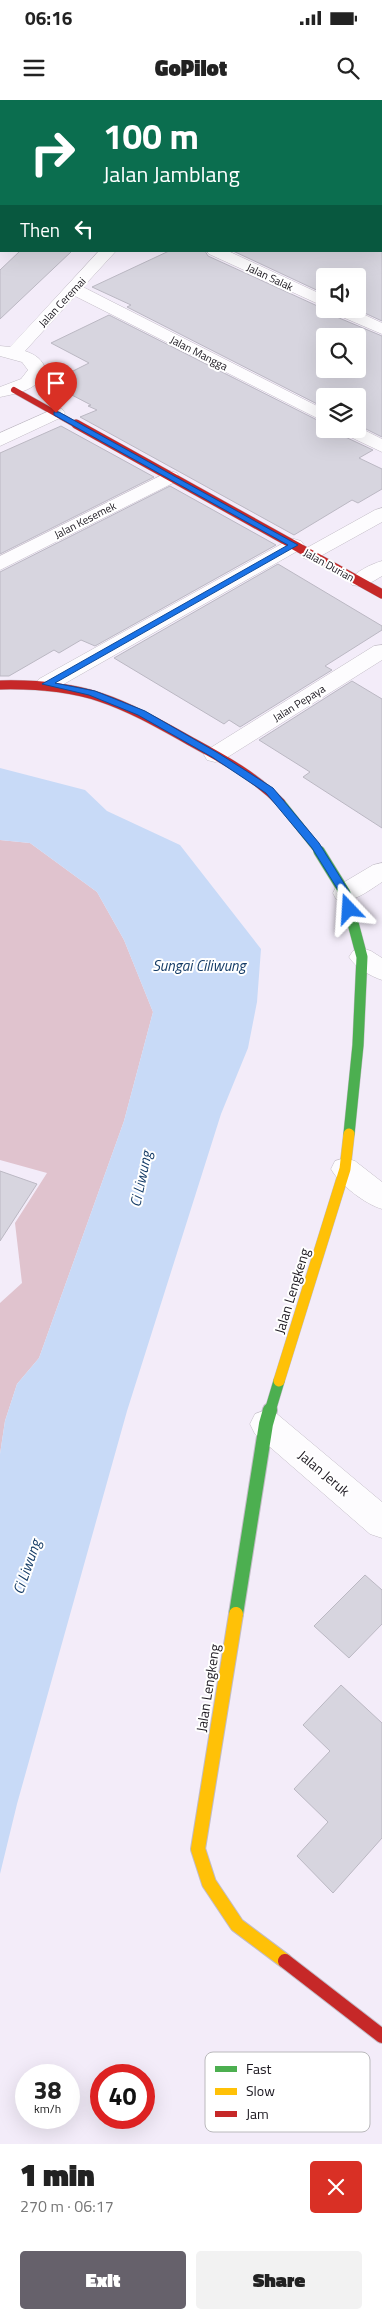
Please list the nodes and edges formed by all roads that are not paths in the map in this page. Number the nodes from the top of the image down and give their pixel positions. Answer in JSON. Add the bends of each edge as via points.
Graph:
{"nodes":[{"id":1,"x":107,"y":252,"type":"edge"},
{"id":2,"x":218,"y":252,"type":"edge"},
{"id":3,"x":74,"y":289,"type":"junction"},
{"id":4,"x":316,"y":298,"type":"edge"},
{"id":5,"x":358,"y":318,"type":"edge"},
{"id":6,"x":382,"y":329,"type":"edge"},
{"id":7,"x":8,"y":351,"type":"edge"},
{"id":8,"x":7,"y":391,"type":"edge"},
{"id":9,"x":316,"y":412,"type":"edge"},
{"id":10,"x":56,"y":413,"type":"junction"},
{"id":11,"x":366,"y":438,"type":"edge"},
{"id":12,"x":0,"y":440,"type":"edge"},
{"id":13,"x":382,"y":446,"type":"edge"},
{"id":14,"x":170,"y":477,"type":"junction"},
{"id":15,"x":382,"y":514,"type":"edge"},
{"id":16,"x":302,"y":550,"type":"junction"},
{"id":17,"x":0,"y":564,"type":"edge"},
{"id":18,"x":382,"y":567,"type":"edge"},
{"id":19,"x":359,"y":581,"type":"junction"},
{"id":20,"x":382,"y":594,"type":"edge"},
{"id":21,"x":382,"y":651,"type":"edge"},
{"id":22,"x":0,"y":684,"type":"edge"},
{"id":23,"x":47,"y":684,"type":"junction"},
{"id":24,"x":215,"y":755,"type":"junction"},
{"id":25,"x":382,"y":871,"type":"edge"},
{"id":26,"x":345,"y":893,"type":"junction"},
{"id":27,"x":372,"y":964,"type":"edge"},
{"id":28,"x":345,"y":1169,"type":"junction"},
{"id":29,"x":382,"y":1198,"type":"edge"},
{"id":30,"x":266,"y":1424,"type":"junction"},
{"id":31,"x":382,"y":1523,"type":"edge"},
{"id":32,"x":382,"y":2036,"type":"edge"}],
"edges":[{"from":1,"to":3,"type":"street","name":"Jalan Ceremai"},
{"from":2,"to":4,"type":"street","name":"Jalan Salak"},
{"from":3,"to":7,"type":"street","name":"Jalan Ceremai"},
{"from":3,"to":9,"type":"street","name":"Jalan Mangga"},
{"from":5,"to":6,"type":"street"},
{"from":7,"to":8,"type":"street","via":[[28,356],[36,362],[38,370],[27,385]]},
{"from":8,"to":10,"type":"street","name":"Jalan Durian"},
{"from":10,"to":12,"type":"street"},
{"from":10,"to":14,"type":"street","name":"Jalan Durian"},
{"from":11,"to":13,"type":"street"},
{"from":14,"to":16,"type":"street","name":"Jalan Durian"},
{"from":14,"to":17,"type":"street","name":"Jalan Kesemek"},
{"from":15,"to":16,"type":"street"},
{"from":16,"to":19,"type":"street","name":"Jalan Durian"},
{"from":16,"to":23,"type":"street"},
{"from":18,"to":19,"type":"street"},
{"from":19,"to":20,"type":"street","name":"Jalan Durian"},
{"from":21,"to":24,"type":"street","name":"Jalan Pepaya"},
{"from":22,"to":23,"type":"street","name":"Jalan Lengkeng"},
{"from":23,"to":24,"type":"street","name":"Jalan Lengkeng","via":[[92,693],[142,713]]},
{"from":24,"to":26,"type":"street","name":"Jalan Lengkeng","via":[[270,790],[316,845]]},
{"from":25,"to":26,"type":"street"},
{"from":26,"to":27,"type":"street","name":"Jalan Lengkeng"},
{"from":27,"to":28,"type":"street","name":"Jalan Lengkeng","via":[[358,1044]]},
{"from":28,"to":29,"type":"street"},
{"from":28,"to":30,"type":"street","name":"Jalan Lengkeng"},
{"from":30,"to":31,"type":"street","name":"Jalan Jeruk"},
{"from":30,"to":32,"type":"street","name":"Jalan Lengkeng","via":[[198,1849],[208,1883],[237,1925]]}]}
